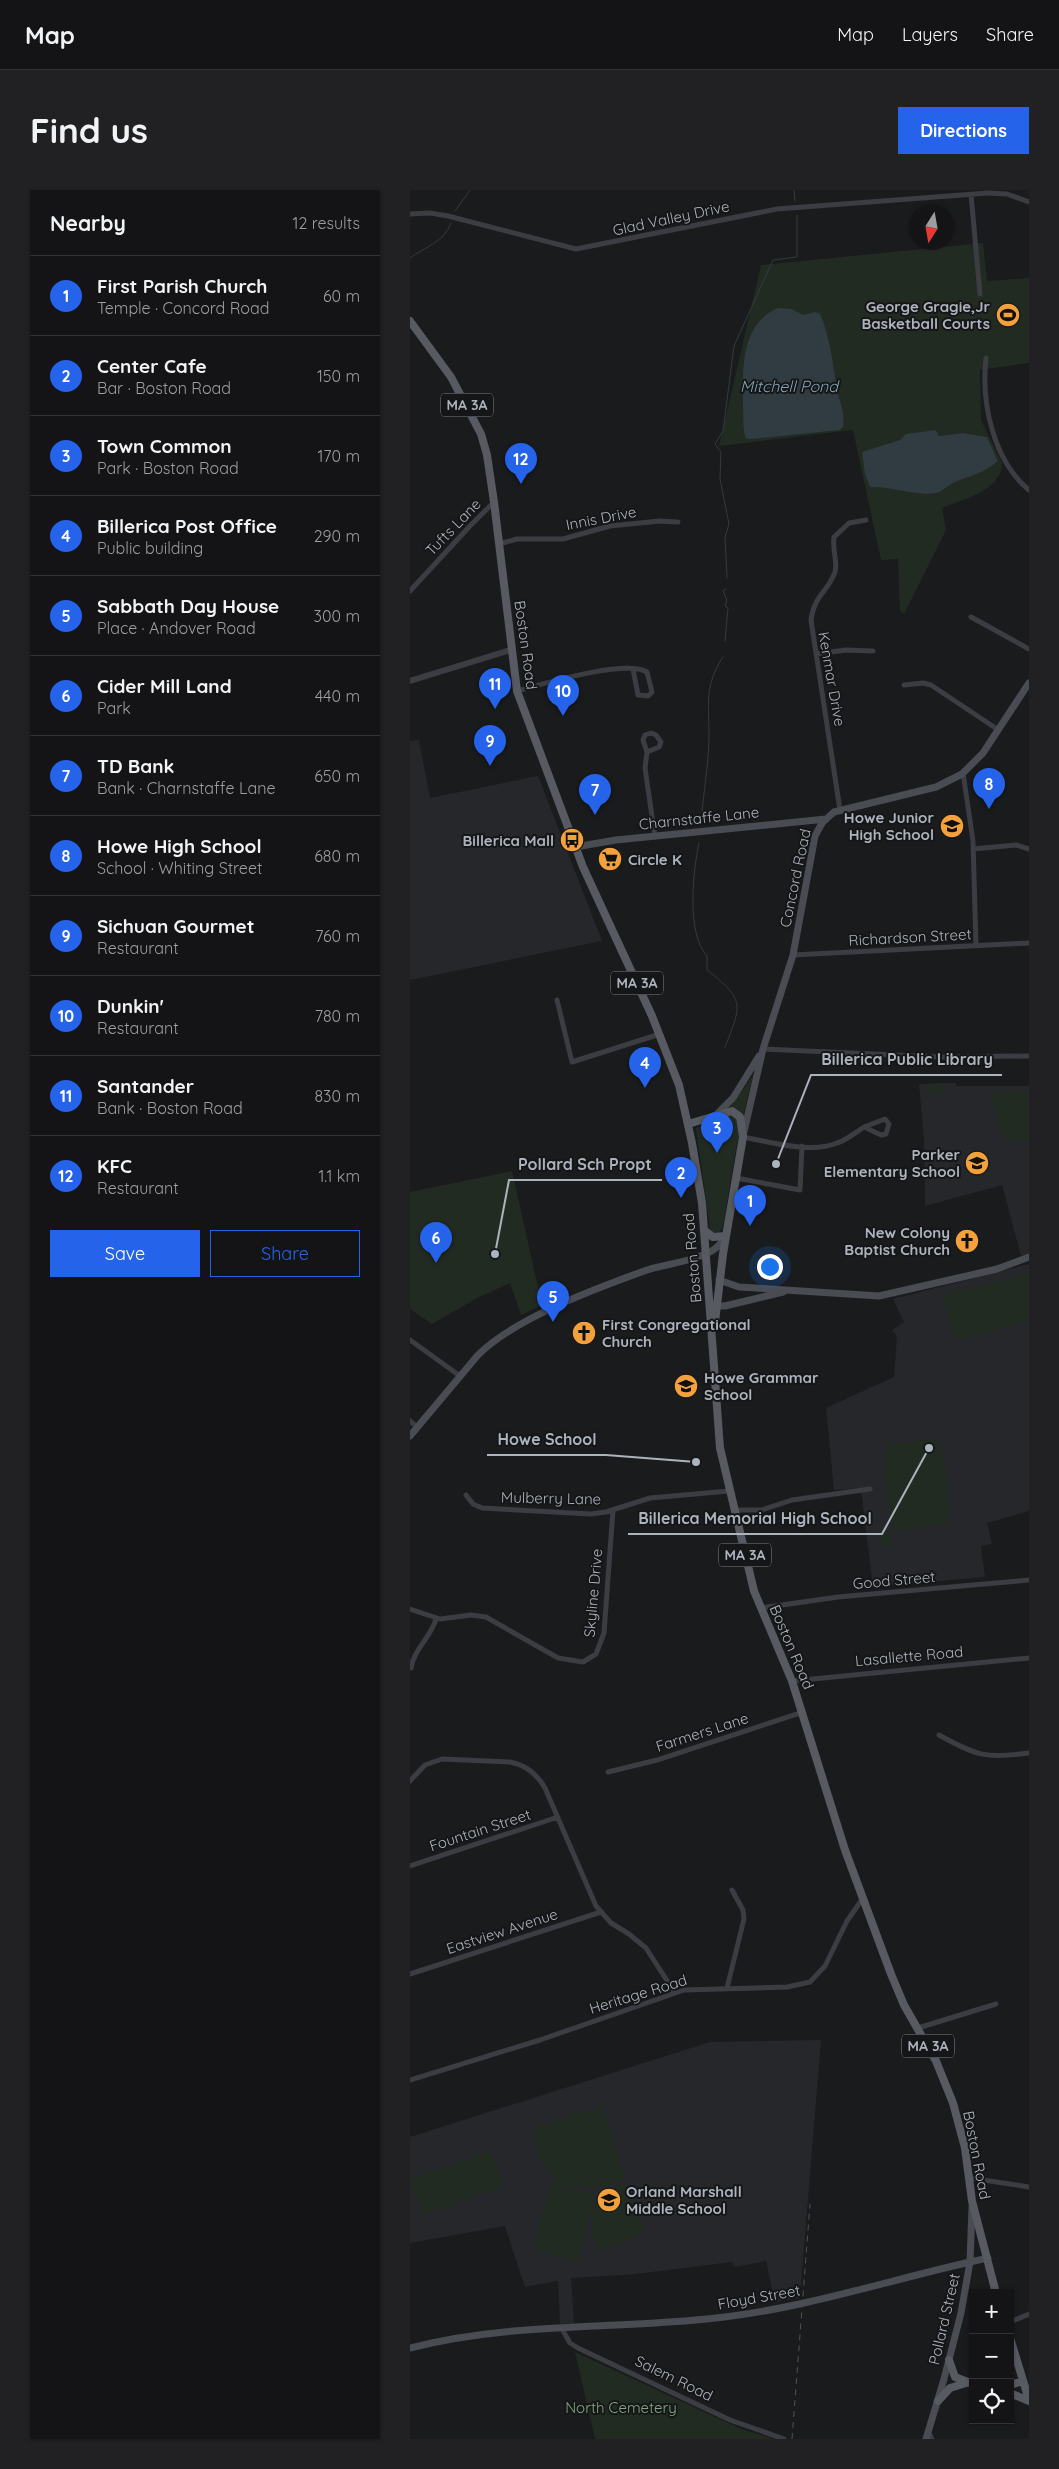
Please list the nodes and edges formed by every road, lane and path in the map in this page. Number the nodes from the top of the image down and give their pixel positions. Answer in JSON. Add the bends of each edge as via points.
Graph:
{"nodes":[{"id":1,"x":971,"y":194,"type":"junction"},
{"id":2,"x":1029,"y":202,"type":"edge"},
{"id":3,"x":410,"y":214,"type":"edge"},
{"id":4,"x":980,"y":294,"type":"dead end"},
{"id":5,"x":410,"y":321,"type":"edge"},
{"id":6,"x":986,"y":358,"type":"dead end"},
{"id":7,"x":1029,"y":490,"type":"edge"},
{"id":8,"x":494,"y":502,"type":"junction"},
{"id":9,"x":866,"y":520,"type":"dead end"},
{"id":10,"x":678,"y":522,"type":"dead end"},
{"id":11,"x":499,"y":544,"type":"junction"},
{"id":12,"x":410,"y":591,"type":"edge"},
{"id":13,"x":971,"y":617,"type":"dead end"},
{"id":14,"x":1029,"y":649,"type":"edge"},
{"id":15,"x":510,"y":650,"type":"junction"},
{"id":16,"x":873,"y":651,"type":"dead end"},
{"id":17,"x":816,"y":654,"type":"junction"},
{"id":18,"x":633,"y":669,"type":"junction"},
{"id":19,"x":410,"y":681,"type":"edge"},
{"id":20,"x":1029,"y":683,"type":"edge"},
{"id":21,"x":904,"y":686,"type":"dead end"},
{"id":22,"x":517,"y":691,"type":"junction"},
{"id":23,"x":997,"y":729,"type":"junction"},
{"id":24,"x":647,"y":752,"type":"dead end"},
{"id":25,"x":963,"y":773,"type":"junction"},
{"id":26,"x":840,"y":810,"type":"junction"},
{"id":27,"x":826,"y":819,"type":"junction"},
{"id":28,"x":655,"y":837,"type":"junction"},
{"id":29,"x":575,"y":847,"type":"junction"},
{"id":30,"x":974,"y":849,"type":"junction"},
{"id":31,"x":1029,"y":849,"type":"edge"},
{"id":32,"x":1029,"y":943,"type":"edge"},
{"id":33,"x":976,"y":946,"type":"junction"},
{"id":34,"x":793,"y":955,"type":"junction"},
{"id":35,"x":557,"y":1000,"type":"dead end"},
{"id":36,"x":660,"y":1034,"type":"junction"},
{"id":37,"x":763,"y":1049,"type":"junction"},
{"id":38,"x":1029,"y":1056,"type":"edge"},
{"id":39,"x":716,"y":1115,"type":"junction"},
{"id":40,"x":688,"y":1124,"type":"junction"},
{"id":41,"x":864,"y":1127,"type":"junction"},
{"id":42,"x":743,"y":1137,"type":"junction"},
{"id":43,"x":802,"y":1146,"type":"junction"},
{"id":44,"x":736,"y":1178,"type":"junction"},
{"id":45,"x":704,"y":1230,"type":"junction"},
{"id":46,"x":726,"y":1236,"type":"junction"},
{"id":47,"x":707,"y":1252,"type":"junction"},
{"id":48,"x":1029,"y":1257,"type":"edge"},
{"id":49,"x":719,"y":1280,"type":"junction"},
{"id":50,"x":796,"y":1290,"type":"junction"},
{"id":51,"x":713,"y":1306,"type":"junction"},
{"id":52,"x":410,"y":1340,"type":"edge"},
{"id":53,"x":460,"y":1376,"type":"junction"},
{"id":54,"x":410,"y":1421,"type":"edge"},
{"id":55,"x":418,"y":1428,"type":"junction"},
{"id":56,"x":410,"y":1436,"type":"edge"},
{"id":57,"x":870,"y":1490,"type":"dead end"},
{"id":58,"x":729,"y":1491,"type":"junction"},
{"id":59,"x":466,"y":1495,"type":"dead end"},
{"id":60,"x":612,"y":1510,"type":"junction"},
{"id":61,"x":734,"y":1510,"type":"junction"},
{"id":62,"x":1029,"y":1580,"type":"edge"},
{"id":63,"x":761,"y":1608,"type":"junction"},
{"id":64,"x":410,"y":1609,"type":"edge"},
{"id":65,"x":436,"y":1618,"type":"junction"},
{"id":66,"x":1029,"y":1658,"type":"edge"},
{"id":67,"x":412,"y":1668,"type":"dead end"},
{"id":68,"x":792,"y":1681,"type":"junction"},
{"id":69,"x":803,"y":1712,"type":"junction"},
{"id":70,"x":939,"y":1736,"type":"dead end"},
{"id":71,"x":1029,"y":1753,"type":"edge"},
{"id":72,"x":608,"y":1772,"type":"dead end"},
{"id":73,"x":410,"y":1781,"type":"edge"},
{"id":74,"x":558,"y":1818,"type":"junction"},
{"id":75,"x":410,"y":1866,"type":"edge"},
{"id":76,"x":732,"y":1890,"type":"dead end"},
{"id":77,"x":863,"y":1898,"type":"junction"},
{"id":78,"x":601,"y":1912,"type":"junction"},
{"id":79,"x":410,"y":1974,"type":"edge"},
{"id":80,"x":727,"y":1988,"type":"junction"},
{"id":81,"x":675,"y":1993,"type":"junction"},
{"id":82,"x":996,"y":2004,"type":"dead end"},
{"id":83,"x":918,"y":2028,"type":"junction"},
{"id":84,"x":410,"y":2080,"type":"edge"},
{"id":85,"x":970,"y":2178,"type":"junction"},
{"id":86,"x":1029,"y":2187,"type":"edge"},
{"id":87,"x":972,"y":2202,"type":"junction"},
{"id":88,"x":988,"y":2258,"type":"junction"},
{"id":89,"x":970,"y":2262,"type":"junction"},
{"id":90,"x":952,"y":2267,"type":"junction"},
{"id":91,"x":967,"y":2279,"type":"junction"},
{"id":92,"x":995,"y":2289,"type":"edge"},
{"id":93,"x":1029,"y":2314,"type":"edge"},
{"id":94,"x":1014,"y":2320,"type":"edge"},
{"id":95,"x":562,"y":2329,"type":"junction"},
{"id":96,"x":410,"y":2348,"type":"edge"},
{"id":97,"x":1014,"y":2351,"type":"edge"},
{"id":98,"x":949,"y":2360,"type":"junction"},
{"id":99,"x":1023,"y":2381,"type":"junction"},
{"id":100,"x":969,"y":2383,"type":"edge"},
{"id":101,"x":969,"y":2384,"type":"edge"},
{"id":102,"x":1014,"y":2384,"type":"edge"},
{"id":103,"x":1014,"y":2395,"type":"edge"},
{"id":104,"x":938,"y":2401,"type":"junction"},
{"id":105,"x":1029,"y":2401,"type":"edge"},
{"id":106,"x":928,"y":2431,"type":"junction"},
{"id":107,"x":784,"y":2439,"type":"edge"},
{"id":108,"x":926,"y":2439,"type":"edge"},
{"id":109,"x":932,"y":2439,"type":"edge"}],
"edges":[{"from":1,"to":2,"type":"street","name":"Glad Valley Drive","via":[[1002,193]]},
{"from":1,"to":3,"type":"street","name":"Glad Valley Drive","via":[[777,209],[576,249],[448,216]]},
{"from":1,"to":4,"type":"street"},
{"from":5,"to":8,"type":"main road","name":"Boston Road","number":"MA 3A","via":[[451,377],[470,411],[487,456]]},
{"from":6,"to":7,"type":"street","via":[[990,427],[1004,457]]},
{"from":8,"to":11,"type":"main road","name":"Boston Road","number":"MA 3A"},
{"from":8,"to":12,"type":"street","name":"Tufts Lane"},
{"from":9,"to":17,"type":"street","name":"Kenmar Drive","via":[[849,523],[834,537],[835,573],[812,610],[811,630]]},
{"from":10,"to":11,"type":"street","name":"Innis Drive","via":[[610,526],[563,539],[517,539]]},
{"from":11,"to":15,"type":"main road","name":"Boston Road","number":"MA 3A"},
{"from":13,"to":14,"type":"street"},
{"from":15,"to":19,"type":"street"},
{"from":15,"to":22,"type":"main road","name":"Boston Road","number":"MA 3A"},
{"from":16,"to":17,"type":"street"},
{"from":17,"to":26,"type":"street","name":"Kenmar Drive"},
{"from":18,"to":18,"type":"street","via":[[638,695],[648,696],[652,692],[647,672]]},
{"from":18,"to":22,"type":"street","via":[[596,671]]},
{"from":20,"to":23,"type":"main road","name":"Concord Road"},
{"from":21,"to":23,"type":"street","via":[[931,685]]},
{"from":22,"to":29,"type":"main road","name":"Boston Road","number":"MA 3A"},
{"from":23,"to":25,"type":"main road","name":"Concord Road","via":[[982,753]]},
{"from":24,"to":28,"type":"street","via":[[645,768]]},
{"from":25,"to":26,"type":"main road","name":"Concord Road","via":[[936,787]]},
{"from":25,"to":30,"type":"street"},
{"from":26,"to":27,"type":"main road","name":"Concord Road"},
{"from":27,"to":28,"type":"main road","name":"Charnstaffe Lane"},
{"from":27,"to":34,"type":"main road","name":"Concord Road","via":[[815,836]]},
{"from":28,"to":29,"type":"main road","name":"Charnstaffe Lane"},
{"from":29,"to":36,"type":"main road","name":"Boston Road","number":"MA 3A"},
{"from":30,"to":31,"type":"street","via":[[1016,845]]},
{"from":30,"to":33,"type":"street"},
{"from":32,"to":33,"type":"street","name":"Richardson Street"},
{"from":33,"to":34,"type":"street","name":"Richardson Street"},
{"from":34,"to":37,"type":"main road","name":"Concord Road"},
{"from":35,"to":36,"type":"street","via":[[572,1062]]},
{"from":36,"to":40,"type":"main road","name":"Boston Road","number":"MA 3A"},
{"from":37,"to":38,"type":"street","via":[[939,1057]]},
{"from":37,"to":39,"type":"main road","via":[[733,1098]]},
{"from":37,"to":42,"type":"main road","name":"Concord Road"},
{"from":39,"to":40,"type":"main road","number":"MA 3A"},
{"from":39,"to":42,"type":"main road","name":"Concord Road","number":"MA 3A","via":[[732,1111],[738,1114]]},
{"from":40,"to":45,"type":"main road","name":"Boston Road","number":"MA 3A"},
{"from":41,"to":41,"type":"street","via":[[885,1120],[889,1124],[886,1134],[881,1135]]},
{"from":41,"to":43,"type":"street","via":[[838,1143]]},
{"from":42,"to":43,"type":"street"},
{"from":42,"to":44,"type":"main road","name":"Concord Road","number":"MA 3A"},
{"from":43,"to":44,"type":"street","via":[[800,1190]]},
{"from":44,"to":46,"type":"main road","name":"Concord Road","number":"MA 3A"},
{"from":45,"to":46,"type":"main road","via":[[713,1237]]},
{"from":45,"to":47,"type":"main road","name":"Boston Road","number":"MA 3A"},
{"from":46,"to":47,"type":"main road","via":[[716,1248]]},
{"from":46,"to":49,"type":"main road","name":"Concord Road","number":"MA 3A"},
{"from":47,"to":51,"type":"main road","name":"Boston Road","number":"MA 3A"},
{"from":47,"to":53,"type":"main road","via":[[648,1270],[518,1325],[489,1344]]},
{"from":48,"to":50,"type":"main road","via":[[997,1269],[879,1296]]},
{"from":49,"to":50,"type":"main road","via":[[738,1287]]},
{"from":49,"to":51,"type":"main road","name":"Concord Road","number":"MA 3A"},
{"from":50,"to":51,"type":"main road"},
{"from":51,"to":58,"type":"main road","name":"Boston Road","number":"MA 3A","via":[[712,1343],[720,1448]]},
{"from":52,"to":53,"type":"street"},
{"from":53,"to":55,"type":"main road"},
{"from":54,"to":55,"type":"street"},
{"from":55,"to":56,"type":"main road"},
{"from":57,"to":61,"type":"street","via":[[792,1500],[762,1510]]},
{"from":58,"to":60,"type":"street","name":"Mulberry Lane","via":[[650,1498]]},
{"from":58,"to":61,"type":"main road","name":"Boston Road","number":"MA 3A"},
{"from":59,"to":60,"type":"street","name":"Mulberry Lane","via":[[473,1504],[482,1508],[583,1514]]},
{"from":60,"to":65,"type":"street","name":"Skyline Drive","via":[[604,1633],[592,1658],[576,1663],[558,1658],[486,1616]]},
{"from":61,"to":63,"type":"main road","name":"Boston Road","number":"MA 3A"},
{"from":62,"to":63,"type":"street","name":"Good Street","via":[[838,1597]]},
{"from":63,"to":68,"type":"main road","name":"Boston Road","number":"MA 3A"},
{"from":64,"to":65,"type":"street","name":"Skyline Drive"},
{"from":65,"to":67,"type":"street","via":[[414,1655]]},
{"from":66,"to":68,"type":"street","name":"Lasallette Road"},
{"from":68,"to":69,"type":"main road","name":"Boston Road","number":"MA 3A"},
{"from":69,"to":72,"type":"street","name":"Farmers Lane","via":[[665,1758]]},
{"from":69,"to":77,"type":"main road","name":"Boston Road","number":"MA 3A"},
{"from":70,"to":71,"type":"street","via":[[985,1756]]},
{"from":73,"to":74,"type":"street","via":[[425,1765],[442,1760],[518,1764],[540,1780]]},
{"from":74,"to":75,"type":"street","name":"Fountain Street"},
{"from":74,"to":78,"type":"street"},
{"from":76,"to":80,"type":"street","via":[[743,1910],[744,1919]]},
{"from":77,"to":80,"type":"street","name":"Heritage Road","via":[[847,1921],[825,1966],[810,1982],[787,1987]]},
{"from":77,"to":83,"type":"main road","name":"Boston Road","number":"MA 3A","via":[[893,1980]]},
{"from":78,"to":79,"type":"street","name":"Eastview Avenue"},
{"from":78,"to":81,"type":"street","via":[[646,1948]]},
{"from":80,"to":81,"type":"street","name":"Heritage Road"},
{"from":81,"to":84,"type":"street","name":"Heritage Road","via":[[540,2040]]},
{"from":82,"to":83,"type":"street"},
{"from":83,"to":85,"type":"main road","name":"Boston Road","number":"MA 3A","via":[[953,2103]]},
{"from":85,"to":86,"type":"street"},
{"from":85,"to":87,"type":"main road","name":"Boston Road","number":"MA 3A"},
{"from":87,"to":88,"type":"main road","name":"Boston Road","number":"MA 3A"},
{"from":87,"to":89,"type":"main road","name":"Pollard Street"},
{"from":88,"to":89,"type":"main road","name":"Floyd Street"},
{"from":88,"to":92,"type":"main road","name":"Boston Road","number":"MA 3A"},
{"from":89,"to":90,"type":"main road","name":"Floyd Street"},
{"from":89,"to":91,"type":"main road","name":"Pollard Street"},
{"from":90,"to":91,"type":"main road","via":[[964,2273]]},
{"from":90,"to":95,"type":"main road","name":"Floyd Street","via":[[820,2300],[731,2316]]},
{"from":91,"to":98,"type":"main road","name":"Pollard Street"},
{"from":93,"to":94,"type":"street"},
{"from":95,"to":96,"type":"main road","name":"Floyd Street","via":[[466,2337]]},
{"from":95,"to":107,"type":"street","name":"Salem Road","via":[[570,2343],[578,2348],[730,2420]]},
{"from":97,"to":99,"type":"main road"},
{"from":98,"to":100,"type":"main road","via":[[953,2374]]},
{"from":98,"to":104,"type":"main road","name":"Pollard Street"},
{"from":99,"to":102,"type":"main road"},
{"from":99,"to":105,"type":"main road"},
{"from":101,"to":104,"type":"main road","via":[[950,2388]]},
{"from":103,"to":105,"type":"main road"},
{"from":104,"to":106,"type":"main road","name":"Pollard Street"},
{"from":106,"to":108,"type":"main road","name":"Pollard Street"},
{"from":106,"to":109,"type":"street"}]}
